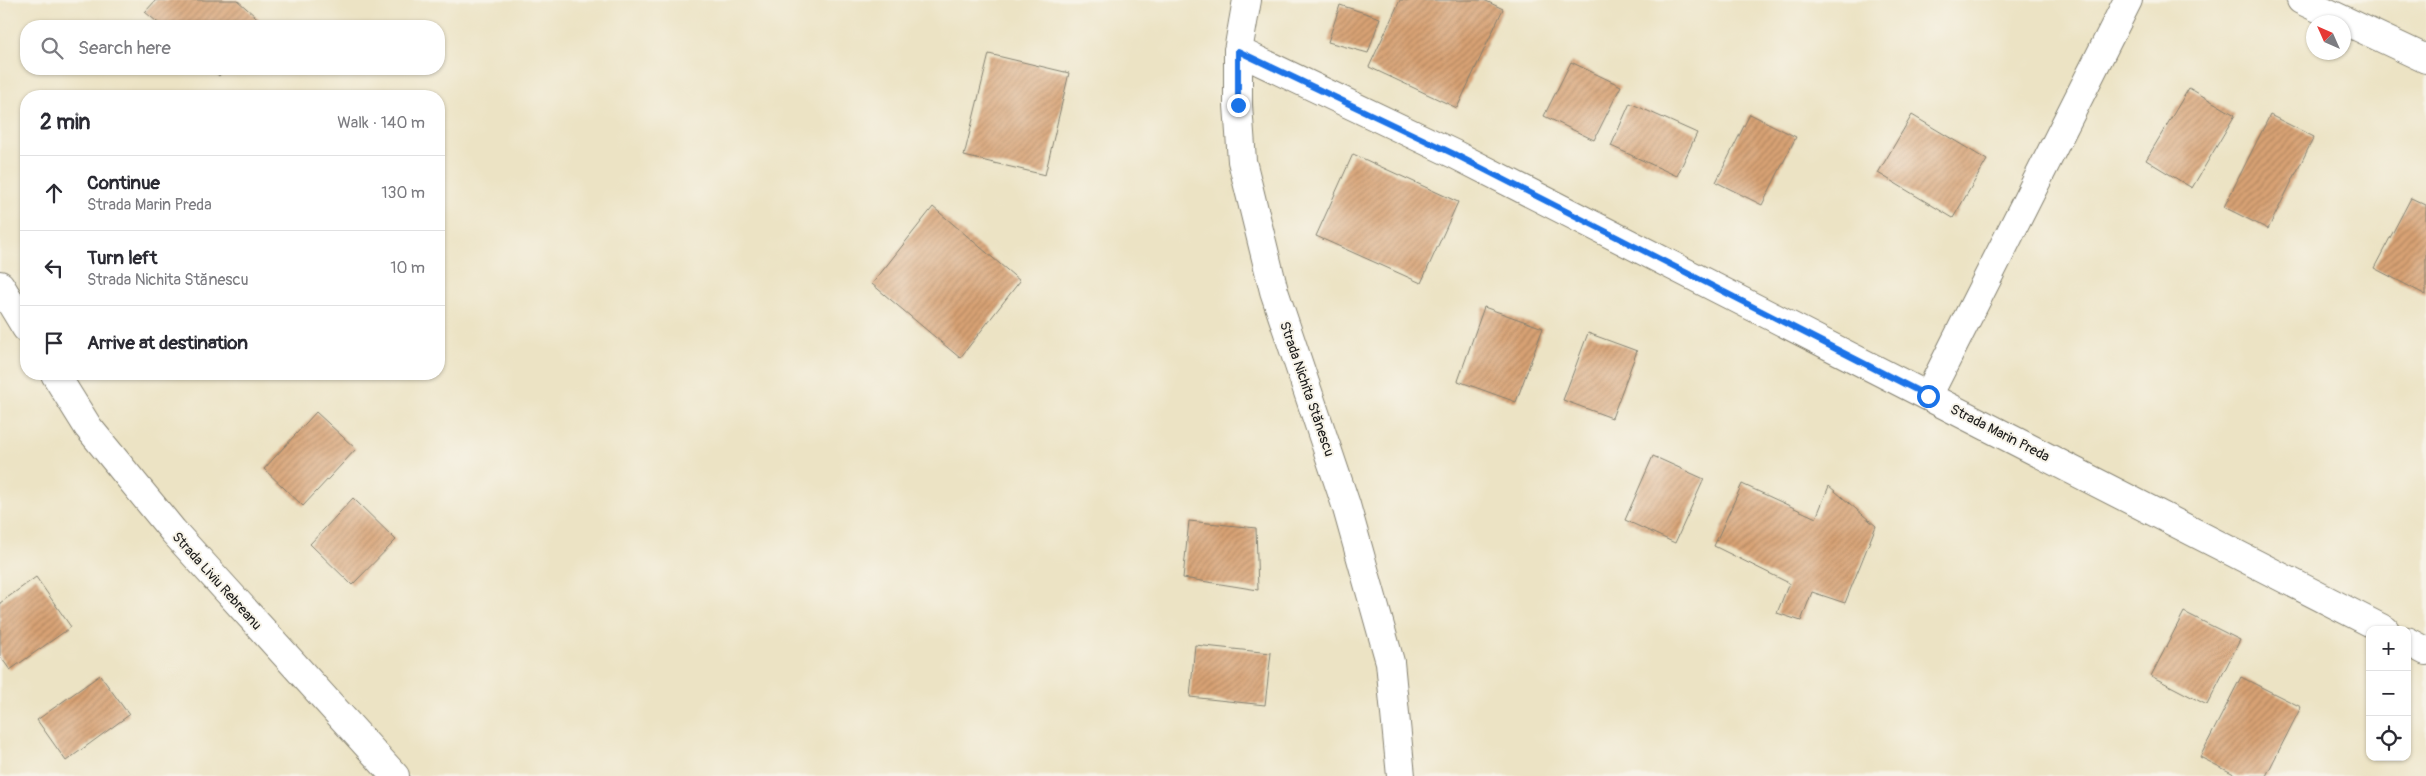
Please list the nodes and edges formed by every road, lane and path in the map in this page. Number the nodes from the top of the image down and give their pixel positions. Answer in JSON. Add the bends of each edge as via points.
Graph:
{"nodes":[{"id":1,"x":1248,"y":0,"type":"edge"},
{"id":2,"x":2128,"y":0,"type":"edge"},
{"id":3,"x":2301,"y":0,"type":"edge"},
{"id":4,"x":1238,"y":51,"type":"junction"},
{"id":5,"x":2426,"y":59,"type":"edge"},
{"id":6,"x":0,"y":286,"type":"edge"},
{"id":7,"x":20,"y":318,"type":"edge"},
{"id":8,"x":59,"y":380,"type":"edge"},
{"id":9,"x":1928,"y":396,"type":"junction"},
{"id":10,"x":2377,"y":626,"type":"edge"},
{"id":11,"x":2411,"y":643,"type":"edge"},
{"id":12,"x":2426,"y":651,"type":"edge"},
{"id":13,"x":395,"y":776,"type":"edge"},
{"id":14,"x":1401,"y":776,"type":"edge"}],
"edges":[{"from":1,"to":4,"type":"street","name":"Strada Nichita Stănescu"},
{"from":2,"to":9,"type":"street"},
{"from":3,"to":5,"type":"street"},
{"from":4,"to":9,"type":"street","name":"Strada Marin Preda","via":[[1454,154]]},
{"from":4,"to":14,"type":"street","name":"Strada Nichita Stănescu","via":[[1242,161],[1274,291],[1346,505],[1390,662]]},
{"from":6,"to":7,"type":"street"},
{"from":8,"to":13,"type":"street","name":"Strada Liviu Rebreanu","via":[[88,427],[172,531]]},
{"from":9,"to":10,"type":"street","name":"Strada Marin Preda"},
{"from":11,"to":12,"type":"street"}]}
